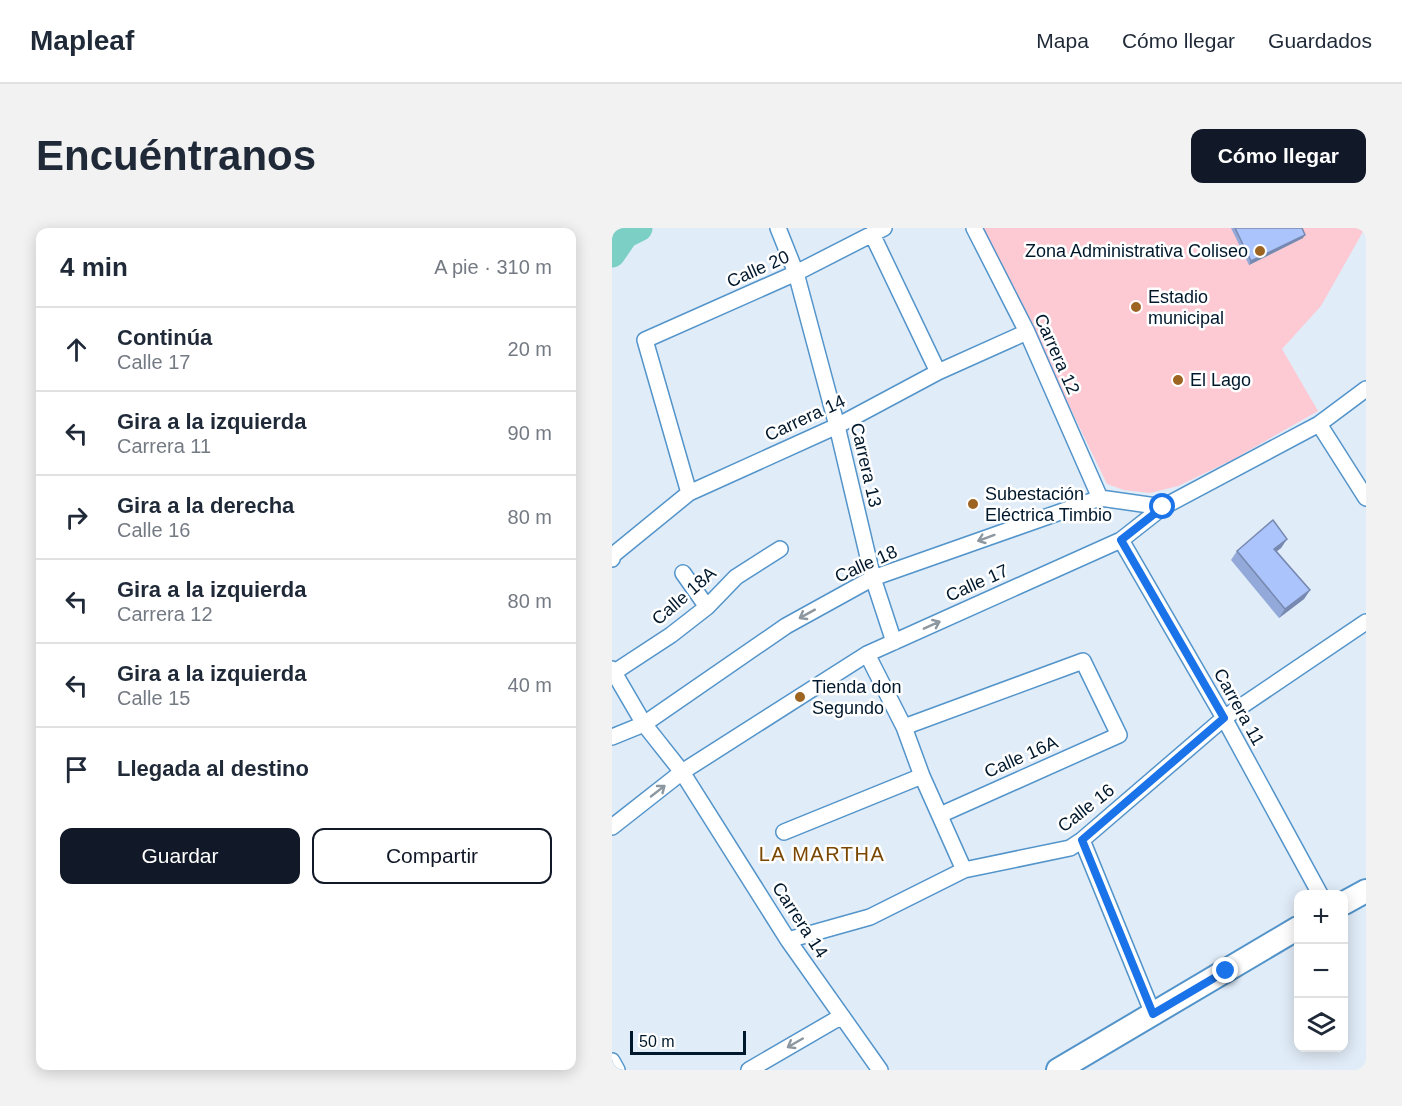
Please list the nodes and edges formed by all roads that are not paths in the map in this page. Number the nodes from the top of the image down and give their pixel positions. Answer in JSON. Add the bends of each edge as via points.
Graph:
{"nodes":[{"id":1,"x":778,"y":228,"type":"edge"},
{"id":2,"x":974,"y":228,"type":"edge"},
{"id":3,"x":878,"y":231,"type":"edge"},
{"id":4,"x":796,"y":273,"type":"junction"},
{"id":5,"x":1028,"y":332,"type":"junction"},
{"id":6,"x":938,"y":372,"type":"junction"},
{"id":7,"x":1366,"y":389,"type":"edge"},
{"id":8,"x":1319,"y":424,"type":"junction"},
{"id":9,"x":837,"y":426,"type":"junction"},
{"id":10,"x":689,"y":493,"type":"junction"},
{"id":11,"x":1100,"y":498,"type":"junction"},
{"id":12,"x":1366,"y":498,"type":"edge"},
{"id":13,"x":1163,"y":507,"type":"junction"},
{"id":14,"x":1121,"y":540,"type":"junction"},
{"id":15,"x":780,"y":549,"type":"dead end"},
{"id":16,"x":612,"y":559,"type":"edge"},
{"id":17,"x":683,"y":573,"type":"dead end"},
{"id":18,"x":873,"y":578,"type":"junction"},
{"id":19,"x":706,"y":607,"type":"junction"},
{"id":20,"x":1366,"y":622,"type":"edge"},
{"id":21,"x":894,"y":642,"type":"junction"},
{"id":22,"x":867,"y":654,"type":"junction"},
{"id":23,"x":613,"y":671,"type":"edge"},
{"id":24,"x":1224,"y":718,"type":"junction"},
{"id":25,"x":644,"y":724,"type":"junction"},
{"id":26,"x":904,"y":727,"type":"junction"},
{"id":27,"x":612,"y":737,"type":"edge"},
{"id":28,"x":682,"y":772,"type":"junction"},
{"id":29,"x":922,"y":776,"type":"junction"},
{"id":30,"x":940,"y":815,"type":"junction"},
{"id":31,"x":612,"y":827,"type":"edge"},
{"id":32,"x":784,"y":832,"type":"dead end"},
{"id":33,"x":1082,"y":840,"type":"junction"},
{"id":34,"x":964,"y":870,"type":"junction"},
{"id":35,"x":1318,"y":890,"type":"edge"},
{"id":36,"x":1366,"y":891,"type":"edge"},
{"id":37,"x":1348,"y":901,"type":"edge"},
{"id":38,"x":1294,"y":931,"type":"edge"},
{"id":39,"x":788,"y":940,"type":"junction"},
{"id":40,"x":1153,"y":1014,"type":"junction"},
{"id":41,"x":842,"y":1016,"type":"junction"},
{"id":42,"x":612,"y":1061,"type":"edge"},
{"id":43,"x":617,"y":1070,"type":"edge"},
{"id":44,"x":749,"y":1070,"type":"edge"},
{"id":45,"x":880,"y":1070,"type":"edge"},
{"id":46,"x":1058,"y":1070,"type":"edge"}],
"edges":[{"from":1,"to":4,"type":"street","name":"Carrera 13"},
{"from":2,"to":5,"type":"street","name":"Carrera 12"},
{"from":3,"to":4,"type":"street","name":"Calle 20"},
{"from":3,"to":6,"type":"street"},
{"from":4,"to":9,"type":"street","name":"Carrera 13"},
{"from":4,"to":10,"type":"street","name":"Calle 20","via":[[645,340]]},
{"from":5,"to":6,"type":"street","name":"Carrera 14"},
{"from":5,"to":11,"type":"street","name":"Carrera 12"},
{"from":6,"to":9,"type":"street","name":"Carrera 14"},
{"from":7,"to":8,"type":"street","name":"Calle 17"},
{"from":8,"to":12,"type":"street"},
{"from":8,"to":13,"type":"street","name":"Calle 17"},
{"from":9,"to":10,"type":"street","name":"Carrera 14"},
{"from":9,"to":18,"type":"street","name":"Carrera 13"},
{"from":10,"to":16,"type":"street","name":"Carrera 14"},
{"from":11,"to":13,"type":"street","name":"Calle 18"},
{"from":11,"to":18,"type":"street","name":"Calle 18","one_way":true},
{"from":13,"to":14,"type":"street","name":"Calle 17"},
{"from":21,"to":14,"type":"street","name":"Calle 17","one_way":true},
{"from":14,"to":24,"type":"street","name":"Carrera 11"},
{"from":15,"to":19,"type":"street","name":"Calle 18A","via":[[736,577]]},
{"from":17,"to":19,"type":"street"},
{"from":18,"to":21,"type":"street","name":"Carrera 13"},
{"from":18,"to":25,"type":"street","name":"Calle 18","one_way":true,"via":[[786,626]]},
{"from":19,"to":23,"type":"street","name":"Calle 18A","via":[[671,635]]},
{"from":20,"to":24,"type":"street","name":"Calle 16"},
{"from":21,"to":22,"type":"street","name":"Calle 17"},
{"from":22,"to":26,"type":"street"},
{"from":22,"to":28,"type":"street","name":"Calle 17"},
{"from":23,"to":25,"type":"street","name":"Carrera 14"},
{"from":24,"to":33,"type":"street","name":"Calle 16"},
{"from":24,"to":35,"type":"street","name":"Carrera 11"},
{"from":25,"to":27,"type":"street","name":"Calle 18"},
{"from":25,"to":28,"type":"street","name":"Carrera 14"},
{"from":26,"to":29,"type":"street"},
{"from":26,"to":30,"type":"street","name":"Calle 16A","via":[[1083,661],[1119,735]]},
{"from":31,"to":28,"type":"street","name":"Calle 17","one_way":true},
{"from":28,"to":39,"type":"street","name":"Carrera 14"},
{"from":29,"to":30,"type":"street"},
{"from":29,"to":32,"type":"street"},
{"from":30,"to":34,"type":"street"},
{"from":33,"to":34,"type":"street","name":"Calle 16","via":[[1070,848]]},
{"from":33,"to":40,"type":"street"},
{"from":34,"to":39,"type":"street","name":"Calle 16","via":[[870,918]]},
{"from":36,"to":37,"type":"main road"},
{"from":38,"to":40,"type":"main road"},
{"from":39,"to":41,"type":"street","name":"Carrera 14"},
{"from":40,"to":46,"type":"main road"},
{"from":41,"to":44,"type":"street","one_way":true},
{"from":41,"to":45,"type":"street","name":"Carrera 14"},
{"from":42,"to":43,"type":"street"}]}
